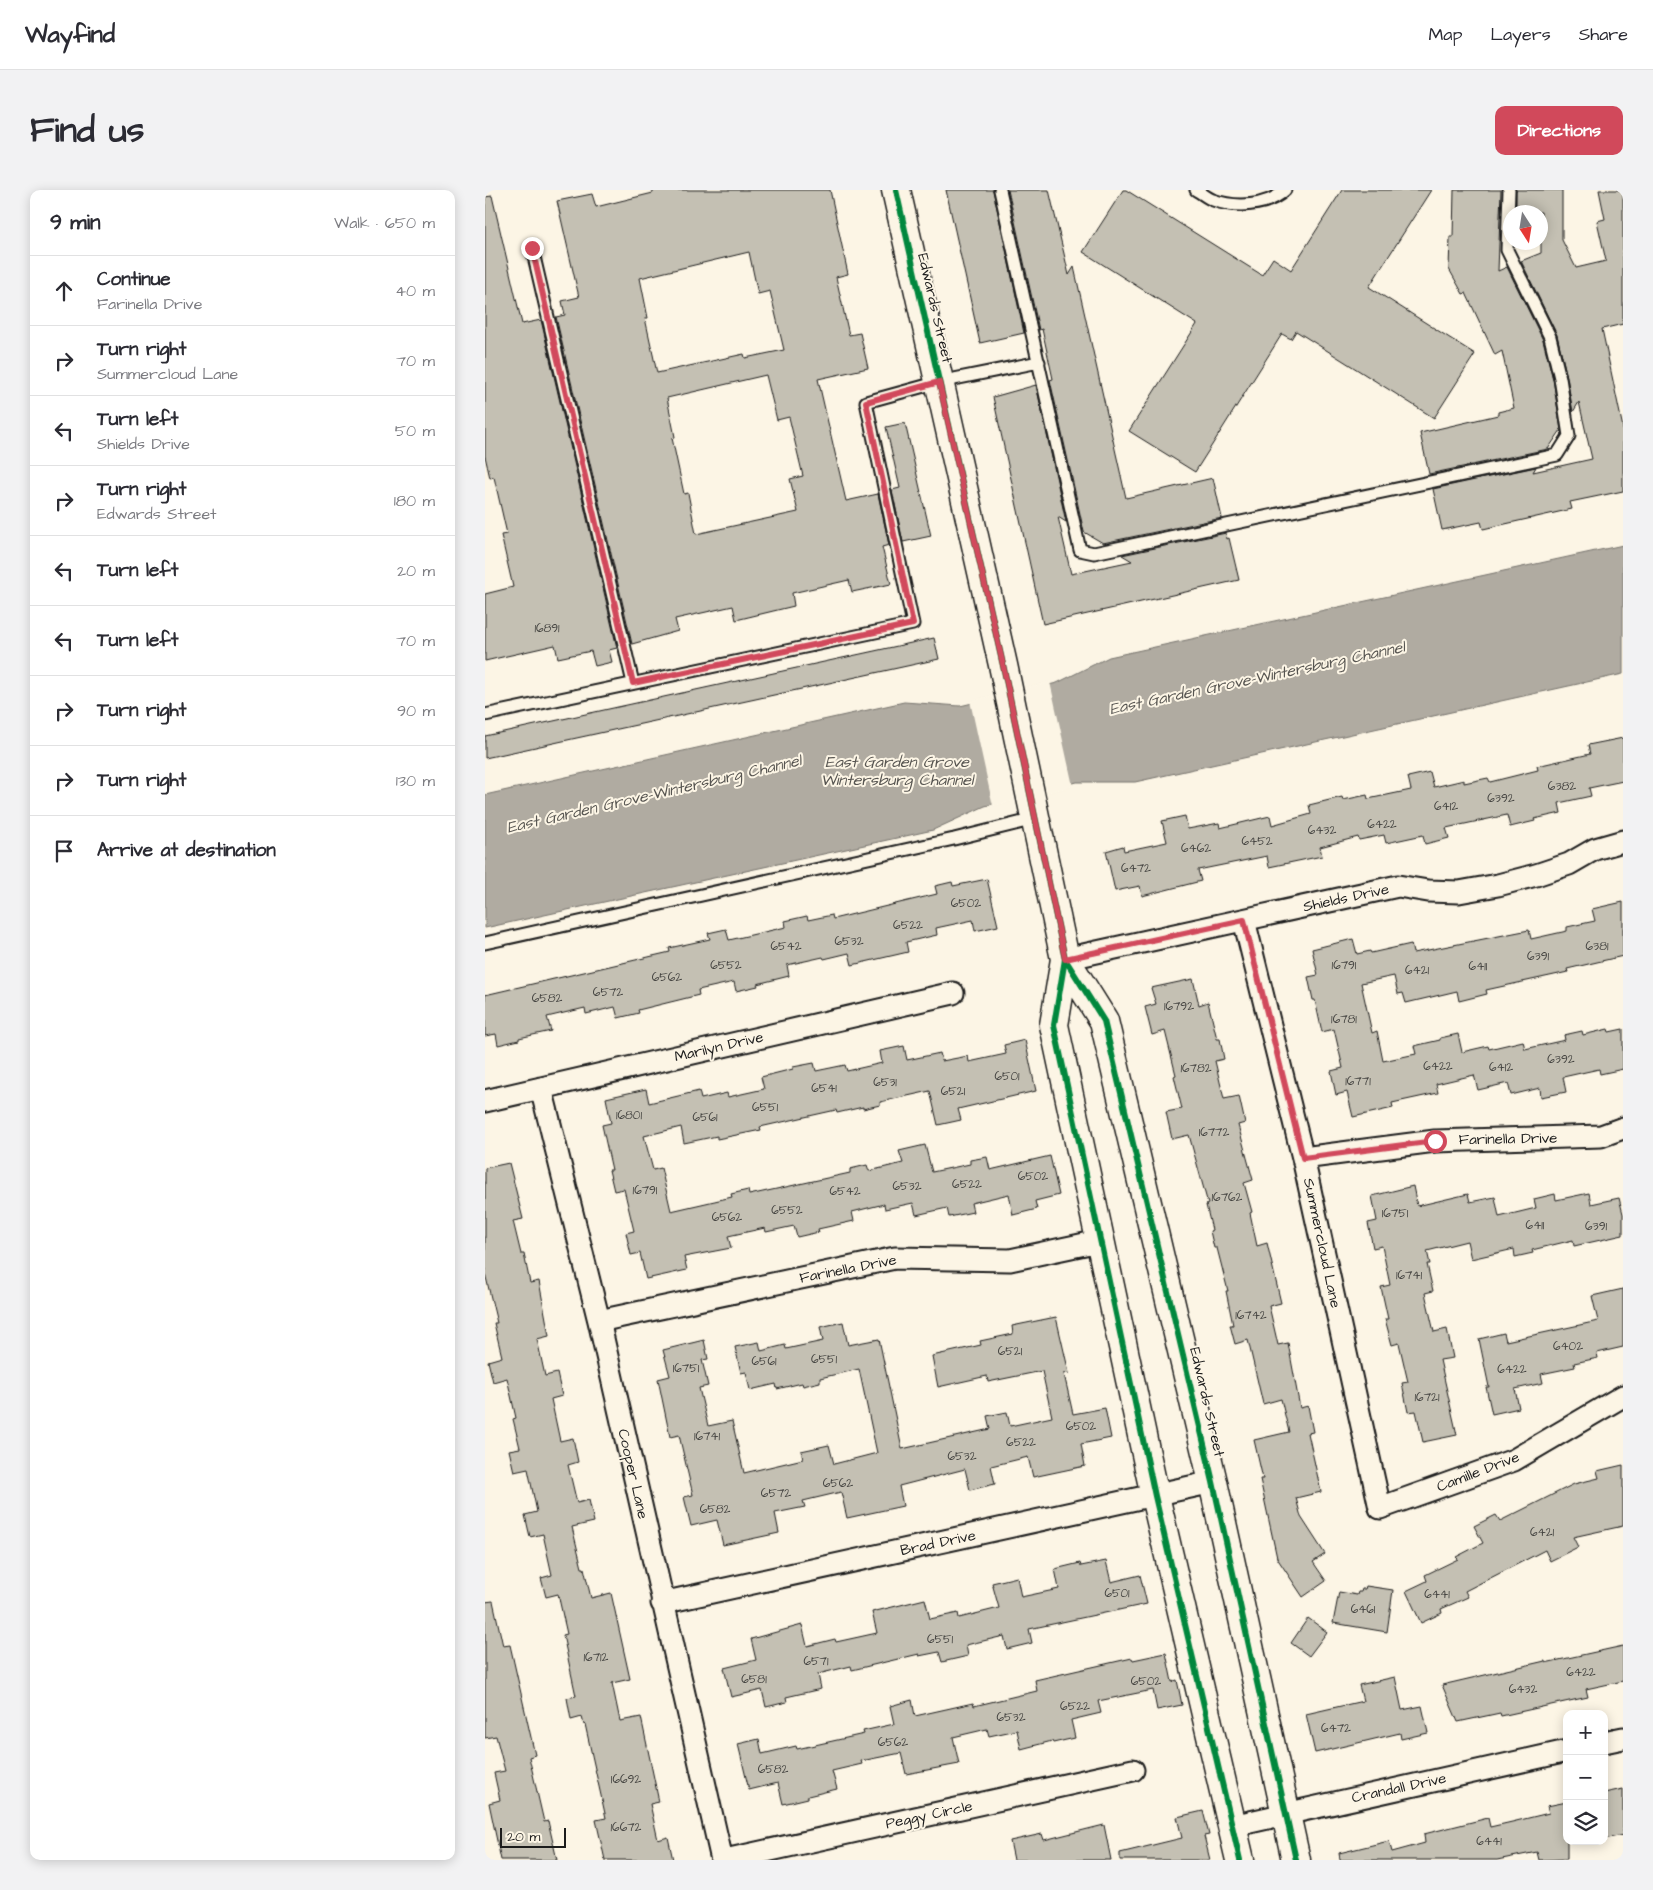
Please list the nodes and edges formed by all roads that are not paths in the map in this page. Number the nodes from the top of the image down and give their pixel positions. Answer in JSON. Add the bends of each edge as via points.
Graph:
{"nodes":[{"id":1,"x":896,"y":190,"type":"edge"},
{"id":2,"x":1000,"y":190,"type":"edge"},
{"id":3,"x":1197,"y":190,"type":"edge"},
{"id":4,"x":1285,"y":190,"type":"edge"},
{"id":5,"x":1509,"y":190,"type":"edge"},
{"id":6,"x":532,"y":248,"type":"dead end"},
{"id":7,"x":1039,"y":362,"type":"junction"},
{"id":8,"x":939,"y":382,"type":"junction"},
{"id":9,"x":633,"y":683,"type":"junction"},
{"id":10,"x":485,"y":715,"type":"edge"},
{"id":11,"x":1034,"y":814,"type":"junction"},
{"id":12,"x":1623,"y":841,"type":"edge"},
{"id":13,"x":1244,"y":920,"type":"junction"},
{"id":14,"x":485,"y":943,"type":"edge"},
{"id":15,"x":1065,"y":959,"type":"junction"},
{"id":16,"x":953,"y":993,"type":"dead end"},
{"id":17,"x":541,"y":1088,"type":"junction"},
{"id":18,"x":485,"y":1101,"type":"edge"},
{"id":19,"x":1623,"y":1128,"type":"edge"},
{"id":20,"x":1303,"y":1158,"type":"junction"},
{"id":21,"x":1099,"y":1241,"type":"junction"},
{"id":22,"x":599,"y":1321,"type":"junction"},
{"id":23,"x":1623,"y":1396,"type":"edge"},
{"id":24,"x":1213,"y":1482,"type":"junction"},
{"id":25,"x":1155,"y":1496,"type":"junction"},
{"id":26,"x":1380,"y":1508,"type":"joint"},
{"id":27,"x":663,"y":1603,"type":"junction"},
{"id":28,"x":1623,"y":1738,"type":"edge"},
{"id":29,"x":1608,"y":1741,"type":"edge"},
{"id":30,"x":1563,"y":1752,"type":"edge"},
{"id":31,"x":1133,"y":1770,"type":"dead end"},
{"id":32,"x":1286,"y":1814,"type":"junction"},
{"id":33,"x":1232,"y":1826,"type":"junction"},
{"id":34,"x":724,"y":1860,"type":"edge"},
{"id":35,"x":1240,"y":1860,"type":"edge"},
{"id":36,"x":1296,"y":1860,"type":"edge"}],
"edges":[{"from":1,"to":8,"type":"main road","name":"Edwards Street"},
{"from":2,"to":7,"type":"lane"},
{"from":3,"to":4,"type":"lane","via":[[1212,200],[1236,206],[1260,203]]},
{"from":5,"to":7,"type":"lane","via":[[1507,250],[1550,337],[1560,378],[1569,436],[1557,455],[1094,553],[1080,550]]},
{"from":6,"to":9,"type":"lane"},
{"from":7,"to":8,"type":"lane"},
{"from":8,"to":9,"type":"lane","via":[[866,402],[913,624]]},
{"from":8,"to":11,"type":"main road","name":"Edwards Street"},
{"from":9,"to":10,"type":"lane"},
{"from":11,"to":14,"type":"lane","via":[[953,840]]},
{"from":11,"to":15,"type":"main road","name":"Edwards Street"},
{"from":12,"to":13,"type":"street","name":"Shields Drive","via":[[1595,849],[1569,864],[1498,885],[1459,892],[1398,886]]},
{"from":13,"to":15,"type":"street","name":"Shields Drive"},
{"from":13,"to":20,"type":"street","name":"Summercloud Lane"},
{"from":15,"to":21,"type":"main road","name":"Edwards Street","via":[[1054,1025]]},
{"from":15,"to":24,"type":"main road","name":"Edwards Street","via":[[1103,1021]]},
{"from":16,"to":17,"type":"street","name":"Marilyn Drive"},
{"from":17,"to":18,"type":"street","name":"Marilyn Drive"},
{"from":17,"to":22,"type":"street","name":"Cooper Lane"},
{"from":19,"to":20,"type":"street","name":"Farinella Drive","via":[[1601,1136],[1435,1141]]},
{"from":20,"to":26,"type":"street","name":"Summercloud Lane"},
{"from":21,"to":22,"type":"street","name":"Farinella Drive","via":[[1011,1260],[895,1258]]},
{"from":21,"to":25,"type":"main road","name":"Edwards Street"},
{"from":22,"to":27,"type":"street","name":"Cooper Lane"},
{"from":23,"to":26,"type":"street","name":"Camille Drive","via":[[1514,1460]]},
{"from":24,"to":25,"type":"street","name":"Brad Drive"},
{"from":24,"to":32,"type":"main road","name":"Edwards Street"},
{"from":25,"to":27,"type":"street","name":"Brad Drive"},
{"from":25,"to":33,"type":"main road","name":"Edwards Street"},
{"from":27,"to":34,"type":"street","name":"Cooper Lane"},
{"from":28,"to":29,"type":"street"},
{"from":30,"to":32,"type":"street","name":"Crandall Drive"},
{"from":31,"to":34,"type":"street","name":"Peggy Circle"},
{"from":32,"to":33,"type":"street","name":"Crandall Drive"},
{"from":32,"to":36,"type":"main road","name":"Edwards Street"},
{"from":33,"to":35,"type":"main road","name":"Edwards Street"}]}
